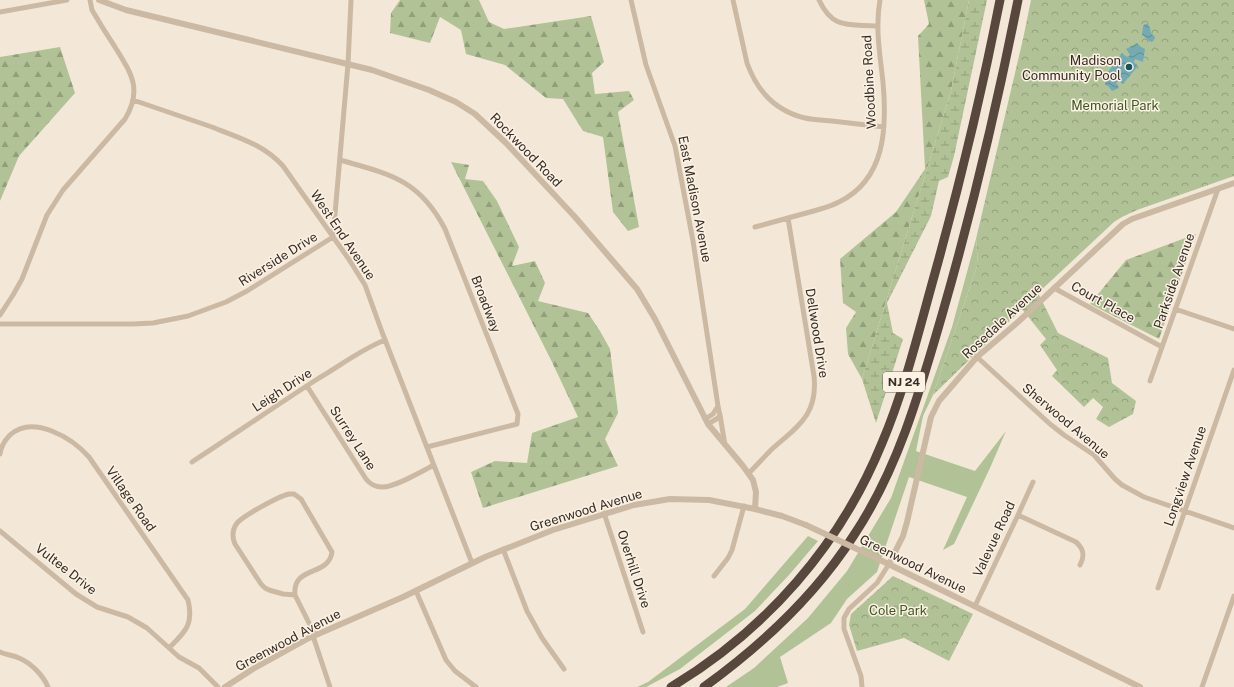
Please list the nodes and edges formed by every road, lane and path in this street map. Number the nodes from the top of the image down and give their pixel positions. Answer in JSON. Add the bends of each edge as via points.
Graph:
{"nodes":[{"id":1,"x":67,"y":0,"type":"edge"},
{"id":2,"x":90,"y":0,"type":"edge"},
{"id":3,"x":99,"y":0,"type":"edge"},
{"id":4,"x":351,"y":0,"type":"edge"},
{"id":5,"x":631,"y":0,"type":"edge"},
{"id":6,"x":733,"y":0,"type":"edge"},
{"id":7,"x":819,"y":0,"type":"edge"},
{"id":8,"x":880,"y":0,"type":"edge"},
{"id":9,"x":1000,"y":0,"type":"edge"},
{"id":10,"x":1018,"y":0,"type":"edge"},
{"id":11,"x":0,"y":12,"type":"edge"},
{"id":12,"x":877,"y":26,"type":"junction"},
{"id":13,"x":348,"y":64,"type":"junction"},
{"id":14,"x":133,"y":100,"type":"junction"},
{"id":15,"x":884,"y":127,"type":"junction"},
{"id":16,"x":340,"y":160,"type":"junction"},
{"id":17,"x":1234,"y":183,"type":"edge"},
{"id":18,"x":1218,"y":188,"type":"junction"},
{"id":19,"x":788,"y":218,"type":"junction"},
{"id":20,"x":755,"y":227,"type":"dead end"},
{"id":21,"x":333,"y":237,"type":"junction"},
{"id":22,"x":1054,"y":288,"type":"junction"},
{"id":23,"x":1175,"y":309,"type":"junction"},
{"id":24,"x":0,"y":315,"type":"edge"},
{"id":25,"x":0,"y":324,"type":"edge"},
{"id":26,"x":1234,"y":330,"type":"edge"},
{"id":27,"x":385,"y":340,"type":"junction"},
{"id":28,"x":1162,"y":347,"type":"junction"},
{"id":29,"x":977,"y":357,"type":"junction"},
{"id":30,"x":1234,"y":370,"type":"edge"},
{"id":31,"x":1150,"y":381,"type":"dead end"},
{"id":32,"x":307,"y":386,"type":"junction"},
{"id":33,"x":718,"y":406,"type":"junction"},
{"id":34,"x":720,"y":415,"type":"junction"},
{"id":35,"x":706,"y":422,"type":"junction"},
{"id":36,"x":725,"y":446,"type":"junction"},
{"id":37,"x":427,"y":448,"type":"junction"},
{"id":38,"x":0,"y":454,"type":"edge"},
{"id":39,"x":192,"y":462,"type":"dead end"},
{"id":40,"x":434,"y":465,"type":"junction"},
{"id":41,"x":749,"y":473,"type":"junction"},
{"id":42,"x":1033,"y":482,"type":"dead end"},
{"id":43,"x":744,"y":506,"type":"junction"},
{"id":44,"x":755,"y":509,"type":"junction"},
{"id":45,"x":1184,"y":511,"type":"junction"},
{"id":46,"x":604,"y":513,"type":"junction"},
{"id":47,"x":1018,"y":515,"type":"junction"},
{"id":48,"x":1234,"y":528,"type":"edge"},
{"id":49,"x":0,"y":531,"type":"edge"},
{"id":50,"x":504,"y":549,"type":"junction"},
{"id":51,"x":472,"y":563,"type":"junction"},
{"id":52,"x":889,"y":564,"type":"junction"},
{"id":53,"x":1080,"y":565,"type":"dead end"},
{"id":54,"x":714,"y":576,"type":"dead end"},
{"id":55,"x":1158,"y":588,"type":"dead end"},
{"id":56,"x":416,"y":591,"type":"junction"},
{"id":57,"x":295,"y":594,"type":"junction"},
{"id":58,"x":1234,"y":596,"type":"edge"},
{"id":59,"x":975,"y":606,"type":"junction"},
{"id":60,"x":643,"y":632,"type":"dead end"},
{"id":61,"x":314,"y":636,"type":"junction"},
{"id":62,"x":169,"y":648,"type":"junction"},
{"id":63,"x":0,"y":652,"type":"edge"},
{"id":64,"x":564,"y":669,"type":"dead end"},
{"id":65,"x":48,"y":687,"type":"edge"},
{"id":66,"x":218,"y":687,"type":"edge"},
{"id":67,"x":225,"y":687,"type":"edge"},
{"id":68,"x":330,"y":687,"type":"edge"},
{"id":69,"x":476,"y":687,"type":"edge"},
{"id":70,"x":670,"y":687,"type":"edge"},
{"id":71,"x":704,"y":687,"type":"edge"},
{"id":72,"x":862,"y":687,"type":"edge"},
{"id":73,"x":1140,"y":687,"type":"edge"},
{"id":74,"x":1202,"y":687,"type":"edge"}],
"edges":[{"from":1,"to":11,"type":"street"},
{"from":2,"to":14,"type":"street","via":[[92,10],[129,70],[134,84]]},
{"from":3,"to":13,"type":"street","name":"Rockwood Road","via":[[126,10]]},
{"from":4,"to":13,"type":"street","name":"Riverside Drive"},
{"from":5,"to":33,"type":"street","name":"East Madison Avenue","via":[[646,65],[675,146],[693,241]]},
{"from":6,"to":15,"type":"street","via":[[747,63],[763,93],[770,100],[787,111],[807,118]]},
{"from":7,"to":12,"type":"street","via":[[827,14],[838,22]]},
{"from":8,"to":12,"type":"street","name":"Woodbine Road"},
{"from":9,"to":70,"type":"highway","number":"NJ 24","via":[[959,184],[932,284],[892,416],[870,471],[840,524],[804,574],[782,599],[737,641]]},
{"from":10,"to":71,"type":"highway","number":"NJ 24","via":[[993,119],[958,258],[915,403],[885,480],[854,535],[815,587],[752,651]]},
{"from":12,"to":15,"type":"street","name":"Woodbine Road","via":[[884,95]]},
{"from":13,"to":16,"type":"street","name":"Riverside Drive"},
{"from":13,"to":35,"type":"street","name":"Rockwood Road","via":[[412,83],[456,102],[475,114],[501,137],[575,217],[636,289],[655,319]]},
{"from":14,"to":21,"type":"street","name":"West End Avenue","via":[[254,143],[270,153],[283,166]]},
{"from":14,"to":24,"type":"street","via":[[125,119],[56,201],[40,230],[22,279]]},
{"from":15,"to":19,"type":"street","name":"Woodbine Road","via":[[881,148],[874,168],[857,190],[839,202]]},
{"from":16,"to":21,"type":"street","name":"Riverside Drive"},
{"from":16,"to":37,"type":"street","name":"Broadway","via":[[397,178],[416,191],[433,209],[445,229],[518,414],[517,424]]},
{"from":17,"to":18,"type":"street","name":"Rosedale Avenue"},
{"from":18,"to":22,"type":"street","name":"Rosedale Avenue","via":[[1123,224]]},
{"from":18,"to":23,"type":"street","name":"Parkside Avenue"},
{"from":19,"to":20,"type":"street","name":"Woodbine Road"},
{"from":19,"to":41,"type":"street","name":"Dellwood Drive","via":[[814,376],[814,392],[810,409],[803,422]]},
{"from":21,"to":25,"type":"street","name":"Riverside Drive","via":[[247,291],[188,316],[133,324]]},
{"from":21,"to":27,"type":"street","name":"West End Avenue","via":[[365,286]]},
{"from":22,"to":28,"type":"street","name":"Court Place"},
{"from":22,"to":29,"type":"street","name":"Rosedale Avenue"},
{"from":23,"to":26,"type":"street"},
{"from":23,"to":28,"type":"street","name":"Parkside Avenue"},
{"from":27,"to":32,"type":"street","name":"Leigh Drive"},
{"from":27,"to":37,"type":"street","name":"West End Avenue"},
{"from":28,"to":31,"type":"street","name":"Parkside Avenue"},
{"from":29,"to":45,"type":"street","name":"Sherwood Avenue","via":[[1050,424],[1094,455],[1122,485],[1144,497]]},
{"from":29,"to":52,"type":"street","name":"Rosedale Avenue","via":[[934,409],[903,536]]},
{"from":30,"to":45,"type":"street","name":"Longview Avenue"},
{"from":32,"to":39,"type":"street","name":"Leigh Drive"},
{"from":32,"to":40,"type":"street","name":"Surrey Lane","via":[[370,483],[378,487],[390,486]]},
{"from":33,"to":34,"type":"street","name":"East Madison Avenue"},
{"from":33,"to":35,"type":"street"},
{"from":34,"to":35,"type":"street"},
{"from":34,"to":36,"type":"street","name":"East Madison Avenue"},
{"from":35,"to":36,"type":"street","name":"Rockwood Road"},
{"from":36,"to":41,"type":"street","name":"Rockwood Road"},
{"from":37,"to":40,"type":"street","name":"West End Avenue"},
{"from":38,"to":62,"type":"street","name":"Village Road","via":[[4,442],[13,433],[30,427],[45,429],[68,439],[89,457],[188,600],[190,615],[187,628]]},
{"from":40,"to":51,"type":"street","name":"West End Avenue"},
{"from":41,"to":44,"type":"street","name":"Rockwood Road","via":[[756,492]]},
{"from":42,"to":47,"type":"street","name":"Valevue Road"},
{"from":43,"to":44,"type":"street","name":"Greenwood Avenue"},
{"from":43,"to":46,"type":"street","name":"Greenwood Avenue","via":[[709,500],[670,499],[634,504]]},
{"from":43,"to":54,"type":"street","via":[[732,550]]},
{"from":44,"to":52,"type":"street","name":"Greenwood Avenue","bridge":true,"via":[[806,525]]},
{"from":45,"to":48,"type":"street","name":"Sherwood Avenue"},
{"from":45,"to":55,"type":"street","name":"Longview Avenue"},
{"from":46,"to":50,"type":"street","name":"Greenwood Avenue"},
{"from":46,"to":60,"type":"street","name":"Overhill Drive"},
{"from":47,"to":53,"type":"street","via":[[1080,545],[1084,554]]},
{"from":47,"to":59,"type":"street","name":"Valevue Road"},
{"from":49,"to":62,"type":"street","name":"Vultee Drive","via":[[76,594],[98,607],[138,622]]},
{"from":50,"to":51,"type":"street","name":"Greenwood Avenue"},
{"from":50,"to":64,"type":"street","via":[[527,611]]},
{"from":51,"to":56,"type":"street","name":"Greenwood Avenue"},
{"from":52,"to":59,"type":"street","name":"Greenwood Avenue"},
{"from":52,"to":72,"type":"street","via":[[877,583],[849,609],[844,618],[844,628],[861,676]]},
{"from":56,"to":61,"type":"street","name":"Greenwood Avenue"},
{"from":56,"to":69,"type":"street","via":[[446,660],[455,671]]},
{"from":57,"to":57,"type":"street","via":[[297,581],[308,572],[324,566],[332,553],[301,499],[289,494],[278,497],[240,520],[234,528],[233,537],[235,544],[265,588],[283,594]]},
{"from":57,"to":61,"type":"street"},
{"from":58,"to":74,"type":"street"},
{"from":59,"to":73,"type":"street","name":"Greenwood Avenue"},
{"from":61,"to":67,"type":"street","name":"Greenwood Avenue"},
{"from":61,"to":68,"type":"street"},
{"from":62,"to":66,"type":"street","name":"Vultee Drive","via":[[179,657],[200,668]]},
{"from":63,"to":65,"type":"street","via":[[23,660],[38,672]]}]}
